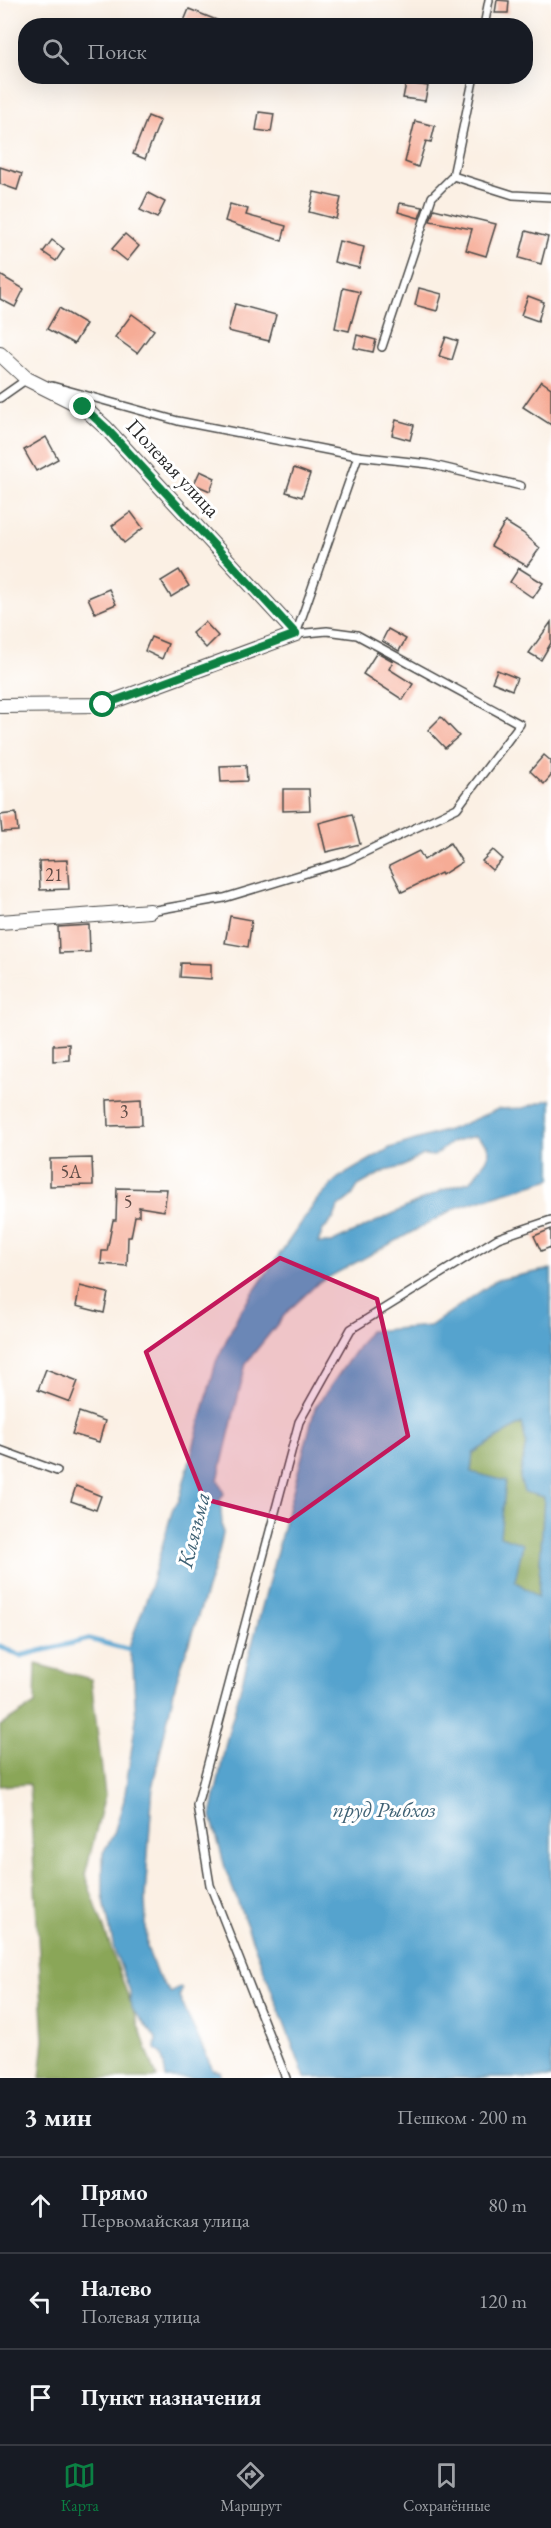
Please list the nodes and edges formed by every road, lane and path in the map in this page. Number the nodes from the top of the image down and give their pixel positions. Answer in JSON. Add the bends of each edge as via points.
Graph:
{"nodes":[{"id":1,"x":489,"y":0,"type":"edge"},
{"id":2,"x":486,"y":18,"type":"edge"},
{"id":3,"x":472,"y":84,"type":"edge"},
{"id":4,"x":453,"y":176,"type":"junction"},
{"id":5,"x":551,"y":197,"type":"edge"},
{"id":6,"x":382,"y":347,"type":"dead end"},
{"id":7,"x":0,"y":354,"type":"edge"},
{"id":8,"x":27,"y":379,"type":"junction"},
{"id":9,"x":0,"y":398,"type":"edge"},
{"id":10,"x":358,"y":456,"type":"junction"},
{"id":11,"x":521,"y":486,"type":"dead end"},
{"id":12,"x":296,"y":634,"type":"junction"},
{"id":13,"x":0,"y":706,"type":"edge"},
{"id":14,"x":150,"y":911,"type":"joint"},
{"id":15,"x":0,"y":922,"type":"edge"},
{"id":16,"x":551,"y":1220,"type":"edge"},
{"id":17,"x":0,"y":1450,"type":"edge"},
{"id":18,"x":57,"y":1472,"type":"dead end"},
{"id":19,"x":286,"y":2078,"type":"edge"}],
"edges":[{"from":1,"to":2,"type":"lane"},
{"from":3,"to":4,"type":"lane"},
{"from":4,"to":5,"type":"lane","via":[[513,195]]},
{"from":4,"to":6,"type":"lane","via":[[432,197]]},
{"from":7,"to":8,"type":"street","name":"Полевая улица"},
{"from":8,"to":9,"type":"lane"},
{"from":8,"to":10,"type":"lane","via":[[178,420]]},
{"from":8,"to":12,"type":"street","name":"Полевая улица","via":[[83,407],[106,428]]},
{"from":10,"to":11,"type":"lane","via":[[429,464]]},
{"from":10,"to":12,"type":"lane"},
{"from":12,"to":13,"type":"street","via":[[103,705]]},
{"from":12,"to":14,"type":"lane","via":[[327,631],[357,635],[520,724],[457,808],[346,861],[224,898]]},
{"from":14,"to":15,"type":"street"},
{"from":16,"to":19,"type":"lane","via":[[498,1238],[351,1329],[299,1422],[197,1805],[210,1885]]},
{"from":17,"to":18,"type":"lane"}]}
